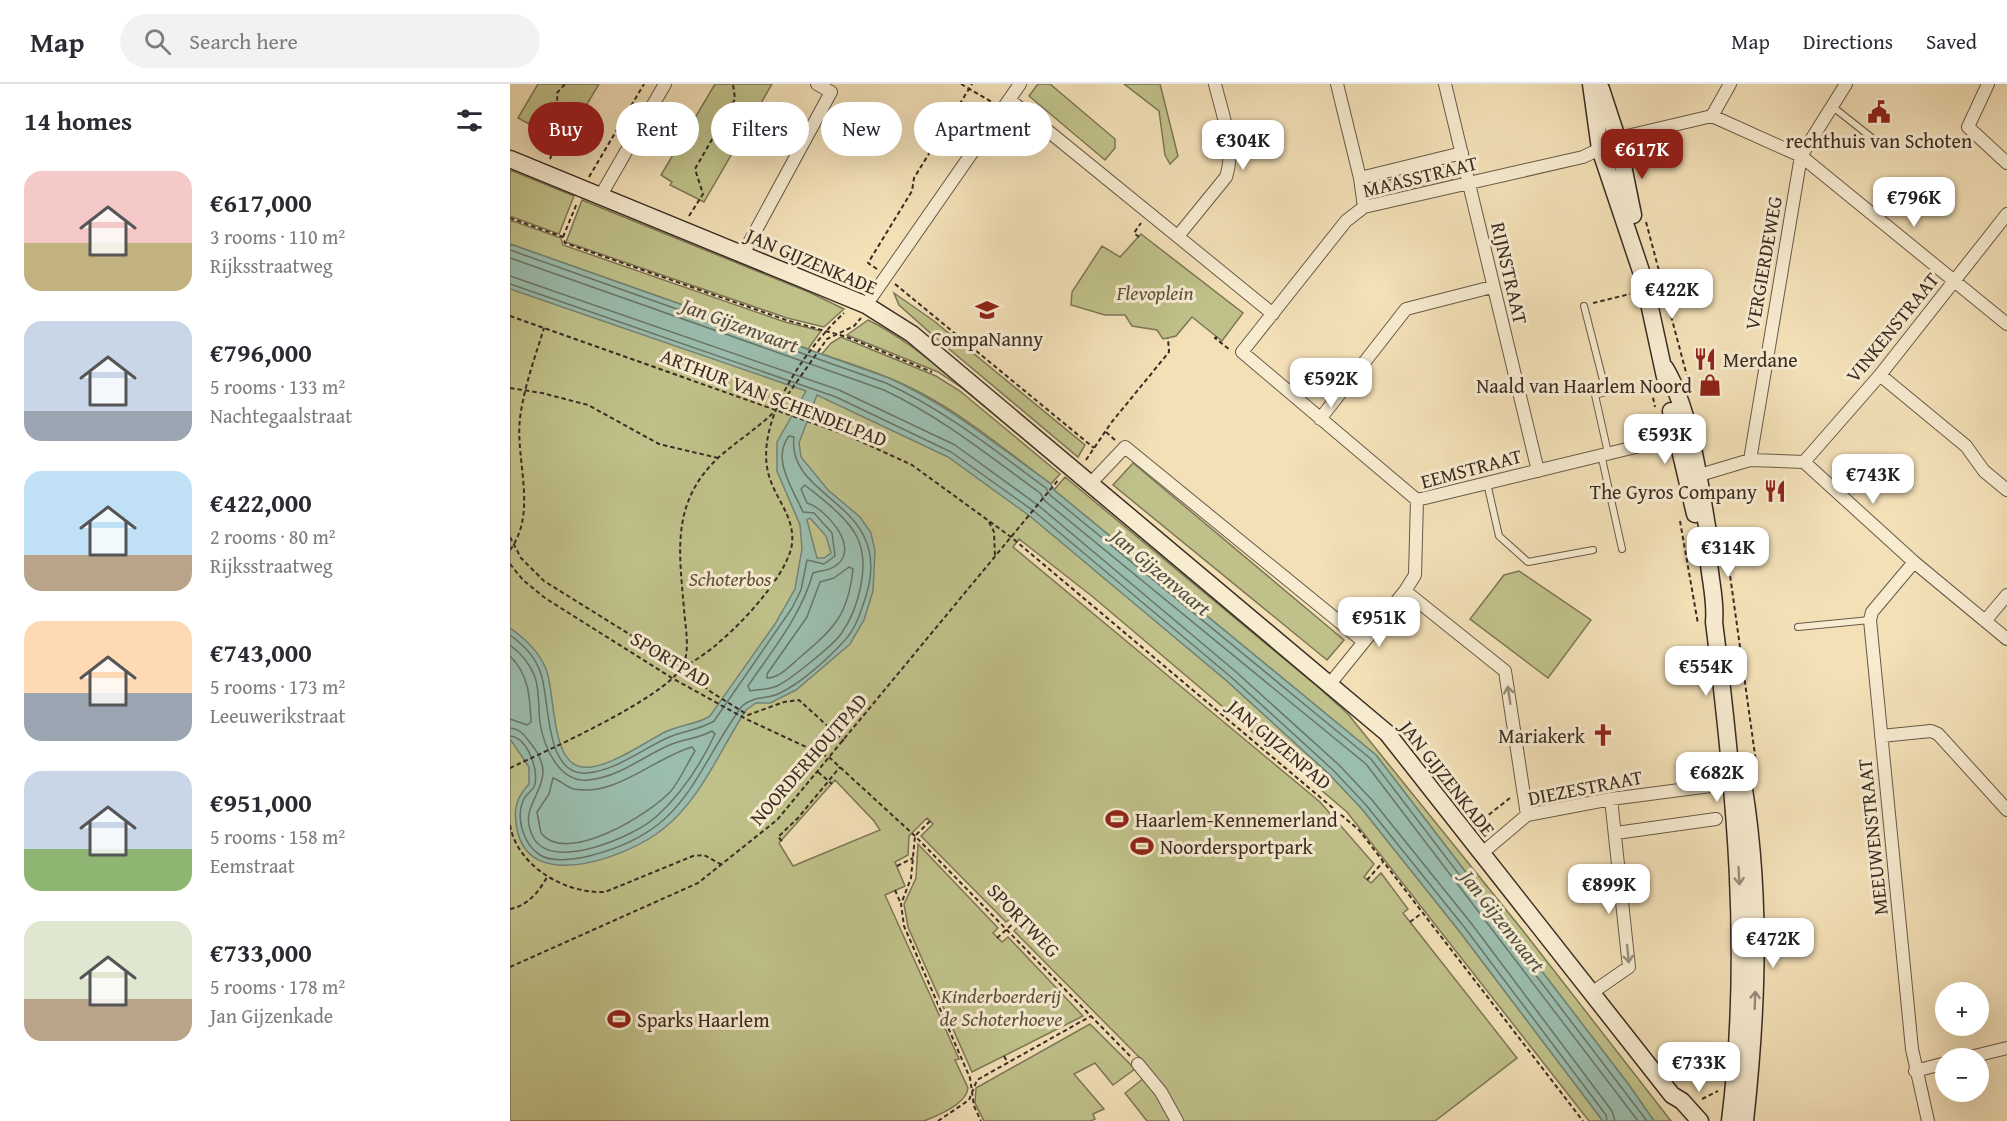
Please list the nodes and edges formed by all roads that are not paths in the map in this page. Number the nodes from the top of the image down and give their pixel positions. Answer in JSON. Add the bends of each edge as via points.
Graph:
{"nodes":[{"id":1,"x":666,"y":84,"type":"edge"},
{"id":2,"x":817,"y":84,"type":"edge"},
{"id":3,"x":1020,"y":84,"type":"edge"},
{"id":4,"x":1215,"y":84,"type":"edge"},
{"id":5,"x":1337,"y":84,"type":"edge"},
{"id":6,"x":1445,"y":84,"type":"edge"},
{"id":7,"x":1591,"y":84,"type":"edge"},
{"id":8,"x":1600,"y":84,"type":"edge"},
{"id":9,"x":1730,"y":84,"type":"edge"},
{"id":10,"x":1846,"y":84,"type":"edge"},
{"id":11,"x":1988,"y":84,"type":"edge"},
{"id":12,"x":1008,"y":102,"type":"edge"},
{"id":13,"x":1832,"y":106,"type":"junction"},
{"id":14,"x":1712,"y":116,"type":"junction"},
{"id":15,"x":1052,"y":139,"type":"edge"},
{"id":16,"x":1618,"y":141,"type":"junction"},
{"id":17,"x":1881,"y":145,"type":"dead end"},
{"id":18,"x":1600,"y":149,"type":"junction"},
{"id":19,"x":1462,"y":153,"type":"junction"},
{"id":20,"x":969,"y":156,"type":"edge"},
{"id":21,"x":1801,"y":156,"type":"junction"},
{"id":22,"x":510,"y":159,"type":"edge"},
{"id":23,"x":2007,"y":163,"type":"edge"},
{"id":24,"x":1360,"y":178,"type":"junction"},
{"id":25,"x":1470,"y":183,"type":"junction"},
{"id":26,"x":601,"y":195,"type":"junction"},
{"id":27,"x":1364,"y":207,"type":"junction"},
{"id":28,"x":2007,"y":214,"type":"edge"},
{"id":29,"x":1178,"y":236,"type":"junction"},
{"id":30,"x":742,"y":254,"type":"junction"},
{"id":31,"x":1644,"y":280,"type":"junction"},
{"id":32,"x":1955,"y":281,"type":"junction"},
{"id":33,"x":1492,"y":286,"type":"junction"},
{"id":34,"x":860,"y":302,"type":"junction"},
{"id":35,"x":1584,"y":306,"type":"road end"},
{"id":36,"x":1273,"y":314,"type":"junction"},
{"id":37,"x":2007,"y":324,"type":"edge"},
{"id":38,"x":1880,"y":375,"type":"junction"},
{"id":39,"x":1320,"y":419,"type":"junction"},
{"id":40,"x":1656,"y":442,"type":"dead end"},
{"id":41,"x":1604,"y":453,"type":"junction"},
{"id":42,"x":1750,"y":460,"type":"junction"},
{"id":43,"x":1804,"y":462,"type":"junction"},
{"id":44,"x":1538,"y":471,"type":"junction"},
{"id":45,"x":1692,"y":478,"type":"junction"},
{"id":46,"x":1487,"y":483,"type":"junction"},
{"id":47,"x":1090,"y":484,"type":"junction"},
{"id":48,"x":2007,"y":490,"type":"edge"},
{"id":49,"x":1417,"y":500,"type":"junction"},
{"id":50,"x":1622,"y":549,"type":"dead end"},
{"id":51,"x":1593,"y":550,"type":"dead end"},
{"id":52,"x":1914,"y":562,"type":"junction"},
{"id":53,"x":1405,"y":591,"type":"junction"},
{"id":54,"x":2007,"y":595,"type":"edge"},
{"id":55,"x":1870,"y":620,"type":"junction"},
{"id":56,"x":1985,"y":621,"type":"junction"},
{"id":57,"x":1798,"y":627,"type":"dead end"},
{"id":58,"x":2007,"y":639,"type":"edge"},
{"id":59,"x":1364,"y":642,"type":"junction"},
{"id":60,"x":1329,"y":685,"type":"junction"},
{"id":61,"x":1881,"y":736,"type":"junction"},
{"id":62,"x":1738,"y":786,"type":"junction"},
{"id":63,"x":1611,"y":799,"type":"junction"},
{"id":64,"x":2007,"y":810,"type":"edge"},
{"id":65,"x":1527,"y":815,"type":"junction"},
{"id":66,"x":1716,"y":819,"type":"dead end"},
{"id":67,"x":1616,"y":833,"type":"junction"},
{"id":68,"x":1481,"y":854,"type":"junction"},
{"id":69,"x":1593,"y":992,"type":"junction"},
{"id":70,"x":2007,"y":1048,"type":"edge"},
{"id":71,"x":1989,"y":1052,"type":"edge"},
{"id":72,"x":1138,"y":1064,"type":"road end"},
{"id":73,"x":1935,"y":1066,"type":"edge"},
{"id":74,"x":1915,"y":1071,"type":"junction"},
{"id":75,"x":1677,"y":1098,"type":"junction"},
{"id":76,"x":1177,"y":1121,"type":"edge"},
{"id":77,"x":1687,"y":1121,"type":"edge"},
{"id":78,"x":1700,"y":1121,"type":"edge"},
{"id":79,"x":1731,"y":1121,"type":"edge"},
{"id":80,"x":1745,"y":1121,"type":"edge"},
{"id":81,"x":1928,"y":1121,"type":"edge"}],
"edges":[{"from":1,"to":26,"type":"street"},
{"from":2,"to":30,"type":"street","via":[[831,92]]},
{"from":3,"to":12,"type":"street"},
{"from":4,"to":29,"type":"street","via":[[1227,133],[1226,177]]},
{"from":5,"to":24,"type":"street"},
{"from":6,"to":19,"type":"street","name":"RIJNSTRAAT"},
{"from":7,"to":18,"type":"main road"},
{"from":8,"to":16,"type":"main road"},
{"from":9,"to":14,"type":"street"},
{"from":10,"to":13,"type":"street","name":"VERGIERDEWEG"},
{"from":11,"to":23,"type":"street","via":[[1968,127]]},
{"from":13,"to":17,"type":"lane"},
{"from":13,"to":21,"type":"street","name":"VERGIERDEWEG"},
{"from":14,"to":16,"type":"street","name":"MAASSTRAAT"},
{"from":14,"to":21,"type":"street"},
{"from":15,"to":29,"type":"street"},
{"from":16,"to":18,"type":"street","name":"MAASSTRAAT"},
{"from":16,"to":31,"type":"main road","via":[[1645,267]]},
{"from":18,"to":25,"type":"street","name":"MAASSTRAAT","via":[[1583,157]]},
{"from":18,"to":31,"type":"main road"},
{"from":19,"to":24,"type":"street"},
{"from":19,"to":25,"type":"street","name":"RIJNSTRAAT"},
{"from":20,"to":34,"type":"street"},
{"from":21,"to":32,"type":"street"},
{"from":21,"to":42,"type":"street","name":"VERGIERDEWEG"},
{"from":22,"to":26,"type":"main road","name":"JAN GIJZENKADE"},
{"from":24,"to":27,"type":"street"},
{"from":25,"to":27,"type":"street","name":"MAASSTRAAT"},
{"from":25,"to":33,"type":"street","name":"RIJNSTRAAT"},
{"from":26,"to":30,"type":"main road","name":"JAN GIJZENKADE"},
{"from":27,"to":36,"type":"street","name":"MAASSTRAAT","via":[[1346,221]]},
{"from":28,"to":32,"type":"street","name":"VINKENSTRAAT"},
{"from":29,"to":36,"type":"street"},
{"from":30,"to":34,"type":"main road","name":"JAN GIJZENKADE"},
{"from":31,"to":45,"type":"main road","via":[[1665,383]]},
{"from":32,"to":37,"type":"street"},
{"from":32,"to":38,"type":"street","name":"VINKENSTRAAT"},
{"from":33,"to":39,"type":"street","via":[[1406,309]]},
{"from":33,"to":44,"type":"street","name":"RIJNSTRAAT"},
{"from":34,"to":47,"type":"main road","name":"JAN GIJZENKADE","via":[[912,334]]},
{"from":35,"to":41,"type":"lane","via":[[1606,392],[1595,395]]},
{"from":36,"to":39,"type":"street","name":"MAASSTRAAT","via":[[1242,352]]},
{"from":38,"to":43,"type":"street","name":"VINKENSTRAAT"},
{"from":38,"to":48,"type":"street","via":[[1966,446],[1984,471]]},
{"from":39,"to":49,"type":"street"},
{"from":40,"to":41,"type":"street","name":"EEMSTRAAT"},
{"from":41,"to":44,"type":"street","name":"EEMSTRAAT"},
{"from":41,"to":50,"type":"lane"},
{"from":42,"to":43,"type":"street"},
{"from":42,"to":45,"type":"street"},
{"from":43,"to":52,"type":"street"},
{"from":44,"to":46,"type":"street","name":"EEMSTRAAT"},
{"from":45,"to":62,"type":"main road","via":[[1700,539],[1707,552],[1715,609],[1713,622]]},
{"from":46,"to":49,"type":"street","name":"EEMSTRAAT"},
{"from":46,"to":51,"type":"lane","via":[[1498,536],[1528,562]]},
{"from":47,"to":59,"type":"street","via":[[1125,447]]},
{"from":47,"to":60,"type":"main road","name":"JAN GIJZENKADE"},
{"from":49,"to":53,"type":"street","name":"EEMSTRAAT","via":[[1415,575]]},
{"from":52,"to":55,"type":"street","via":[[1872,612]]},
{"from":52,"to":56,"type":"street"},
{"from":53,"to":59,"type":"street","name":"EEMSTRAAT"},
{"from":65,"to":53,"type":"street","one_way":true,"via":[[1505,671]]},
{"from":54,"to":56,"type":"street"},
{"from":55,"to":57,"type":"lane"},
{"from":55,"to":61,"type":"street","name":"MEEUWENSTRAAT"},
{"from":56,"to":58,"type":"street"},
{"from":59,"to":60,"type":"street","name":"EEMSTRAAT"},
{"from":60,"to":68,"type":"main road","name":"JAN GIJZENKADE","via":[[1387,733]]},
{"from":61,"to":64,"type":"street","via":[[1931,731],[1938,734]]},
{"from":61,"to":74,"type":"street","name":"MEEUWENSTRAAT"},
{"from":62,"to":63,"type":"street","name":"DIEZESTRAAT","via":[[1718,785]]},
{"from":62,"to":79,"type":"main road","one_way":true,"via":[[1742,957]]},
{"from":80,"to":62,"type":"main road","one_way":true,"via":[[1754,1034],[1756,957],[1754,878]]},
{"from":63,"to":65,"type":"street","name":"DIEZESTRAAT"},
{"from":63,"to":67,"type":"street"},
{"from":65,"to":68,"type":"street","name":"DIEZESTRAAT"},
{"from":66,"to":67,"type":"street"},
{"from":67,"to":69,"type":"street","one_way":true,"via":[[1629,967]]},
{"from":68,"to":69,"type":"main road","name":"JAN GIJZENKADE"},
{"from":69,"to":75,"type":"main road","name":"JAN GIJZENKADE"},
{"from":70,"to":71,"type":"street"},
{"from":72,"to":76,"type":"street","via":[[1161,1092]]},
{"from":73,"to":74,"type":"street"},
{"from":74,"to":81,"type":"street","name":"MEEUWENSTRAAT"},
{"from":75,"to":77,"type":"main road","name":"JAN GIJZENKADE","via":[[1674,1105]]},
{"from":75,"to":78,"type":"main road","name":"JAN GIJZENKADE"}]}
